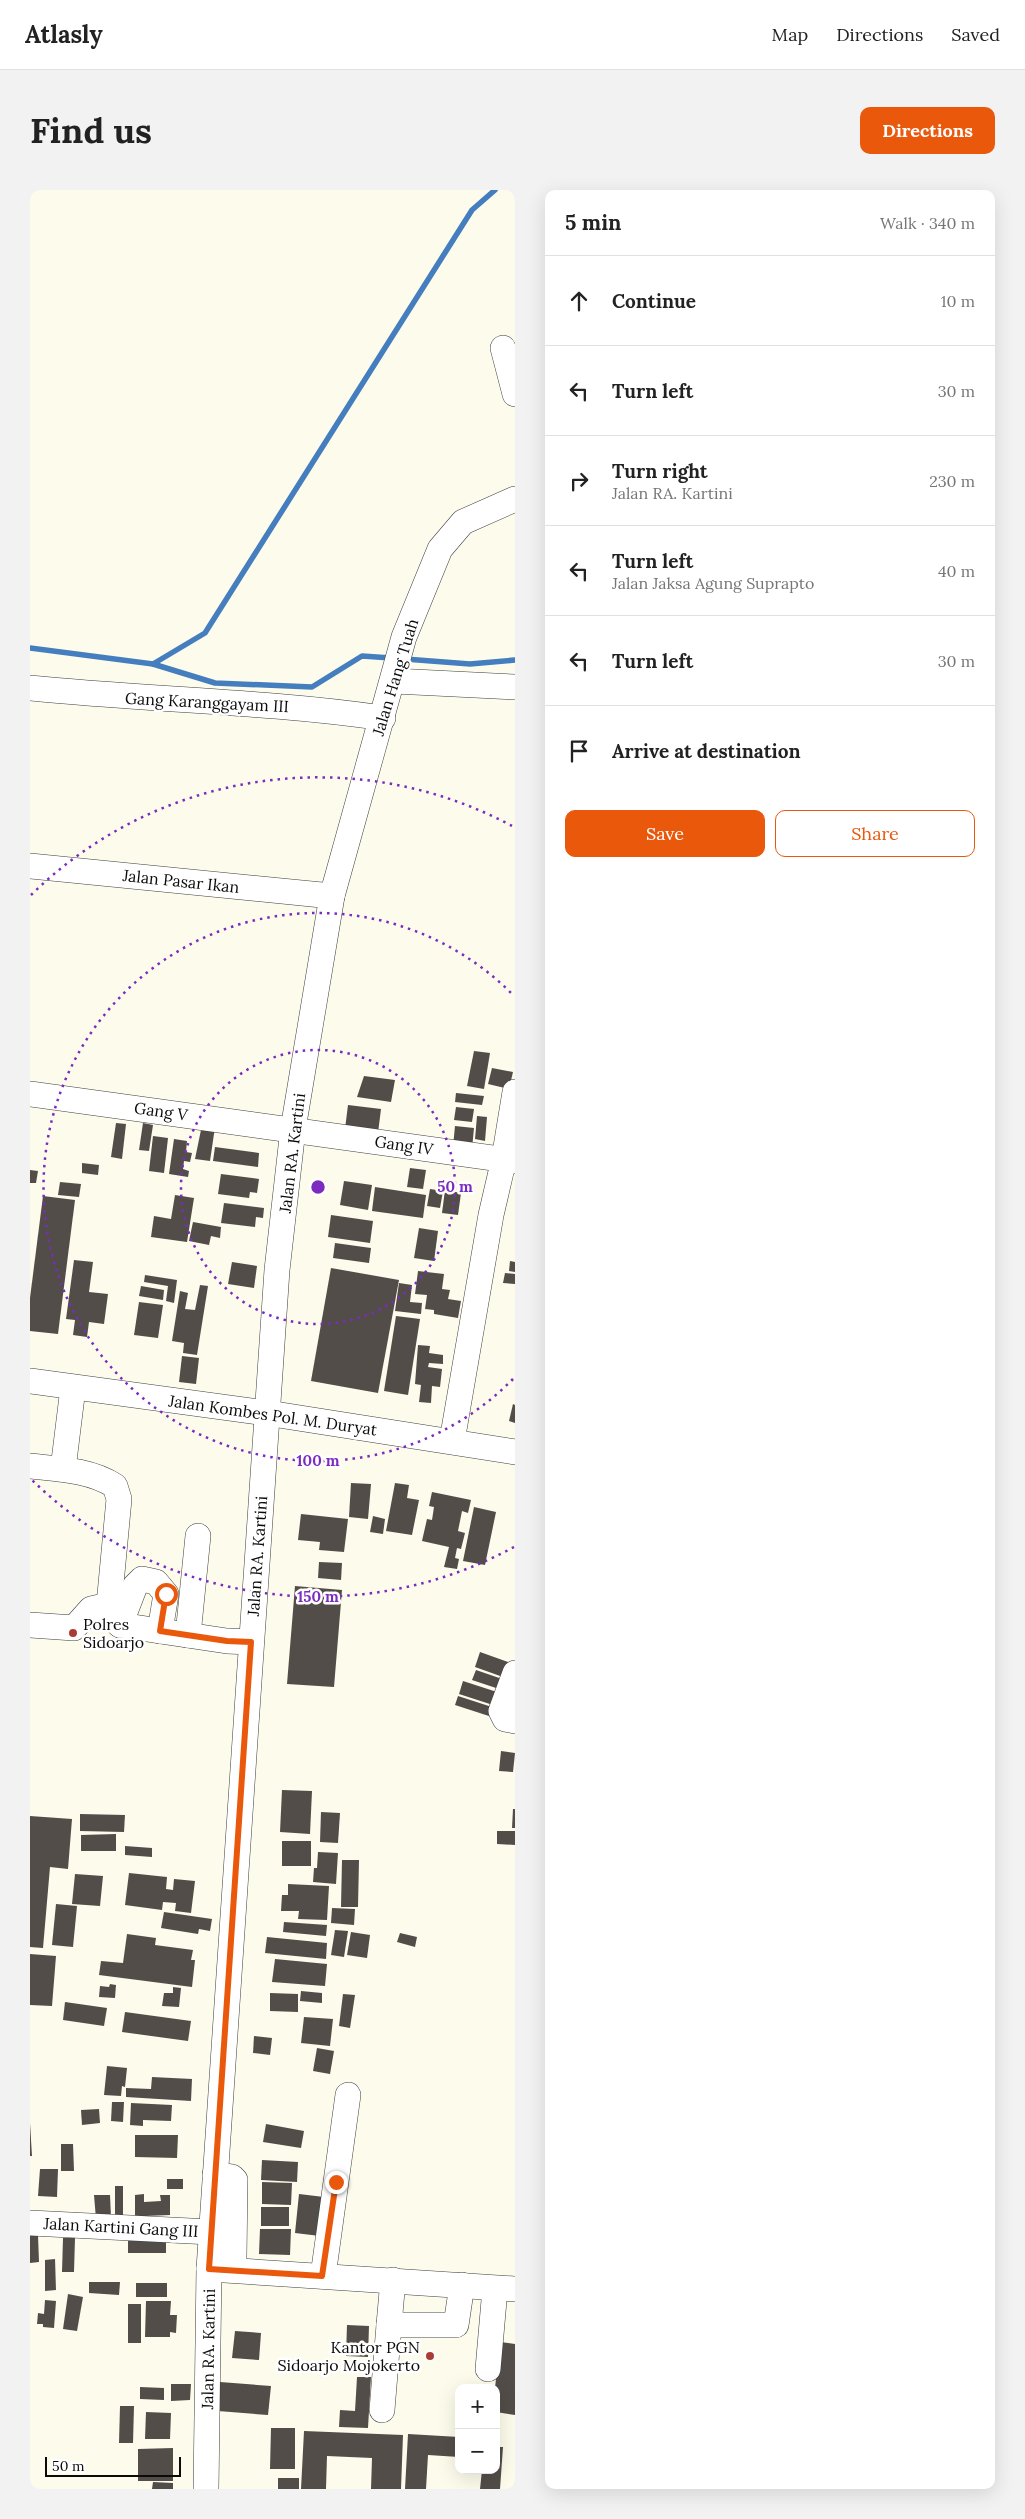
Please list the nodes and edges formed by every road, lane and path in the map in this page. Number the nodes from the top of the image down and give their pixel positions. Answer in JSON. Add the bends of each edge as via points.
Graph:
{"nodes":[{"id":1,"x":503,"y":348,"type":"dead end"},
{"id":2,"x":515,"y":394,"type":"edge"},
{"id":3,"x":515,"y":499,"type":"edge"},
{"id":4,"x":395,"y":676,"type":"junction"},
{"id":5,"x":515,"y":687,"type":"edge"},
{"id":6,"x":30,"y":688,"type":"edge"},
{"id":7,"x":383,"y":718,"type":"junction"},
{"id":8,"x":30,"y":866,"type":"edge"},
{"id":9,"x":332,"y":896,"type":"junction"},
{"id":10,"x":515,"y":1092,"type":"edge"},
{"id":11,"x":30,"y":1094,"type":"edge"},
{"id":12,"x":293,"y":1129,"type":"junction"},
{"id":13,"x":510,"y":1160,"type":"edge"},
{"id":14,"x":30,"y":1381,"type":"edge"},
{"id":15,"x":74,"y":1388,"type":"junction"},
{"id":16,"x":267,"y":1413,"type":"junction"},
{"id":17,"x":452,"y":1441,"type":"junction"},
{"id":18,"x":515,"y":1452,"type":"edge"},
{"id":19,"x":30,"y":1466,"type":"edge"},
{"id":20,"x":62,"y":1469,"type":"junction"},
{"id":21,"x":198,"y":1536,"type":"dead end"},
{"id":22,"x":114,"y":1615,"type":"junction"},
{"id":23,"x":30,"y":1625,"type":"edge"},
{"id":24,"x":160,"y":1631,"type":"junction"},
{"id":25,"x":188,"y":1635,"type":"junction"},
{"id":26,"x":251,"y":1642,"type":"junction"},
{"id":27,"x":515,"y":1673,"type":"edge"},
{"id":28,"x":515,"y":1721,"type":"edge"},
{"id":29,"x":348,"y":2095,"type":"dead end"},
{"id":30,"x":224,"y":2207,"type":"junction"},
{"id":31,"x":30,"y":2223,"type":"edge"},
{"id":32,"x":211,"y":2232,"type":"junction"},
{"id":33,"x":234,"y":2258,"type":"dead end"},
{"id":34,"x":209,"y":2269,"type":"junction"},
{"id":35,"x":322,"y":2276,"type":"junction"},
{"id":36,"x":393,"y":2280,"type":"junction"},
{"id":37,"x":462,"y":2285,"type":"junction"},
{"id":38,"x":505,"y":2289,"type":"edge"},
{"id":39,"x":389,"y":2324,"type":"junction"},
{"id":40,"x":488,"y":2369,"type":"dead end"},
{"id":41,"x":382,"y":2410,"type":"dead end"},
{"id":42,"x":206,"y":2489,"type":"edge"}],
"edges":[{"from":1,"to":2,"type":"street"},
{"from":3,"to":4,"type":"street","name":"Jalan Hang Tuah","via":[[463,522],[440,549],[404,637]]},
{"from":4,"to":5,"type":"street"},
{"from":4,"to":7,"type":"street","name":"Jalan Hang Tuah"},
{"from":6,"to":7,"type":"street","name":"Gang Karanggayam III","via":[[126,698],[289,706]]},
{"from":7,"to":9,"type":"street","name":"Jalan Hang Tuah"},
{"from":8,"to":9,"type":"street","name":"Jalan Pasar Ikan"},
{"from":9,"to":12,"type":"street","name":"Jalan RA. Kartini"},
{"from":10,"to":13,"type":"street"},
{"from":11,"to":12,"type":"street","name":"Gang V"},
{"from":12,"to":13,"type":"street","name":"Gang IV"},
{"from":12,"to":16,"type":"street","name":"Jalan RA. Kartini","via":[[277,1270]]},
{"from":13,"to":17,"type":"street","via":[[491,1215]]},
{"from":14,"to":15,"type":"street","name":"Jalan Kombes Pol. M. Duryat"},
{"from":15,"to":16,"type":"street","name":"Jalan Kombes Pol. M. Duryat"},
{"from":15,"to":20,"type":"street"},
{"from":16,"to":17,"type":"street","name":"Jalan Kombes Pol. M. Duryat"},
{"from":16,"to":26,"type":"street","name":"Jalan RA. Kartini"},
{"from":17,"to":18,"type":"street","name":"Jalan Kombes Pol. M. Duryat"},
{"from":19,"to":20,"type":"street"},
{"from":20,"to":22,"type":"street","via":[[104,1479],[115,1486],[119,1499]]},
{"from":21,"to":25,"type":"street"},
{"from":22,"to":23,"type":"street","via":[[91,1609],[74,1628]]},
{"from":22,"to":24,"type":"street"},
{"from":22,"to":24,"type":"street","via":[[142,1579],[156,1582],[166,1594]]},
{"from":24,"to":25,"type":"street"},
{"from":25,"to":26,"type":"street"},
{"from":26,"to":30,"type":"street","name":"Jalan RA. Kartini","via":[[215,2176]]},
{"from":27,"to":28,"type":"street","via":[[501,1711],[505,1719]]},
{"from":29,"to":35,"type":"street"},
{"from":30,"to":32,"type":"street","name":"Jalan RA. Kartini"},
{"from":30,"to":33,"type":"street"},
{"from":31,"to":32,"type":"street","name":"Jalan Kartini Gang III"},
{"from":32,"to":34,"type":"street","name":"Jalan RA. Kartini"},
{"from":34,"to":35,"type":"street"},
{"from":34,"to":42,"type":"street","name":"Jalan RA. Kartini"},
{"from":35,"to":36,"type":"street"},
{"from":36,"to":37,"type":"street"},
{"from":36,"to":39,"type":"street"},
{"from":37,"to":38,"type":"street"},
{"from":37,"to":39,"type":"street","via":[[456,2325]]},
{"from":38,"to":40,"type":"street"},
{"from":39,"to":41,"type":"street"}]}
